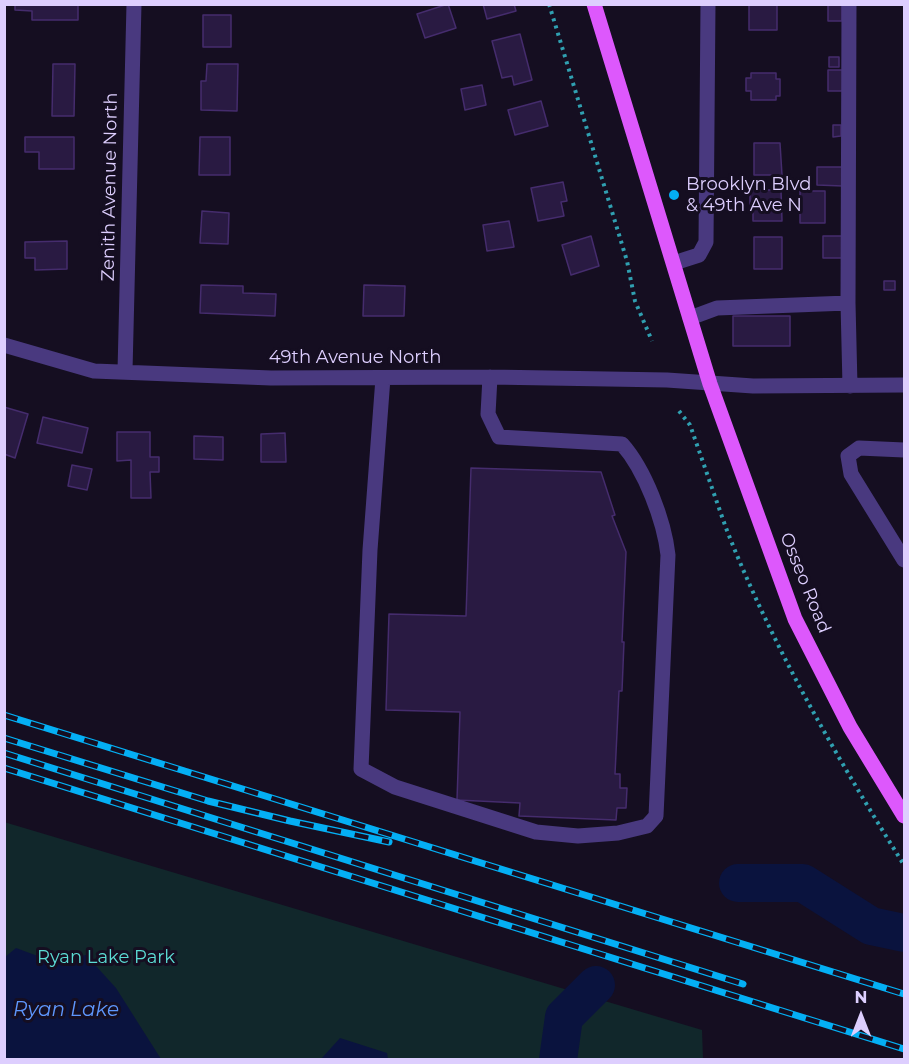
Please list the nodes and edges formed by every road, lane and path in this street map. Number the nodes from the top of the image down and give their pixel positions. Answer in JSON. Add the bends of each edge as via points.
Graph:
{"nodes":[{"id":1,"x":134,"y":4,"type":"edge"},
{"id":2,"x":549,"y":4,"type":"edge"},
{"id":3,"x":594,"y":4,"type":"edge"},
{"id":4,"x":708,"y":4,"type":"edge"},
{"id":5,"x":849,"y":4,"type":"edge"},
{"id":6,"x":674,"y":263,"type":"junction"},
{"id":7,"x":848,"y":303,"type":"junction"},
{"id":8,"x":690,"y":318,"type":"junction"},
{"id":9,"x":652,"y":340,"type":"dead end"},
{"id":10,"x":4,"y":345,"type":"edge"},
{"id":11,"x":125,"y":371,"type":"junction"},
{"id":12,"x":490,"y":377,"type":"junction"},
{"id":13,"x":383,"y":378,"type":"junction"},
{"id":14,"x":710,"y":384,"type":"junction"},
{"id":15,"x":904,"y":385,"type":"edge"},
{"id":16,"x":850,"y":386,"type":"junction"},
{"id":17,"x":678,"y":411,"type":"dead end"},
{"id":18,"x":904,"y":450,"type":"edge"},
{"id":19,"x":904,"y":560,"type":"edge"},
{"id":20,"x":904,"y":816,"type":"edge"},
{"id":21,"x":903,"y":864,"type":"edge"}],
"edges":[{"from":1,"to":11,"type":"street","name":"Zenith Avenue North"},
{"from":2,"to":9,"type":"path","via":[[621,240],[635,301]]},
{"from":3,"to":6,"type":"main road","name":"Osseo Road"},
{"from":4,"to":6,"type":"street","via":[[706,242],[699,255]]},
{"from":5,"to":7,"type":"street"},
{"from":6,"to":8,"type":"main road","name":"Osseo Road"},
{"from":7,"to":8,"type":"street","via":[[727,307]]},
{"from":7,"to":16,"type":"street"},
{"from":8,"to":14,"type":"main road","name":"Osseo Road"},
{"from":10,"to":11,"type":"street","name":"49th Avenue North","via":[[94,371]]},
{"from":11,"to":13,"type":"street","name":"49th Avenue North","via":[[271,378]]},
{"from":12,"to":13,"type":"street","name":"49th Avenue North"},
{"from":12,"to":13,"type":"street","via":[[488,414],[500,437],[622,444],[636,460],[665,533],[668,555],[656,816],[646,826],[578,836],[536,832],[396,787],[361,769],[370,550]]},
{"from":12,"to":14,"type":"street","name":"49th Avenue North"},
{"from":14,"to":16,"type":"street","name":"49th Avenue North"},
{"from":14,"to":20,"type":"main road","name":"Osseo Road","via":[[795,619],[850,727]]},
{"from":15,"to":16,"type":"street","name":"49th Avenue North"},
{"from":17,"to":21,"type":"path","via":[[690,425],[727,529],[802,690]]},
{"from":18,"to":19,"type":"street","via":[[860,448],[848,456],[851,474]]}]}
